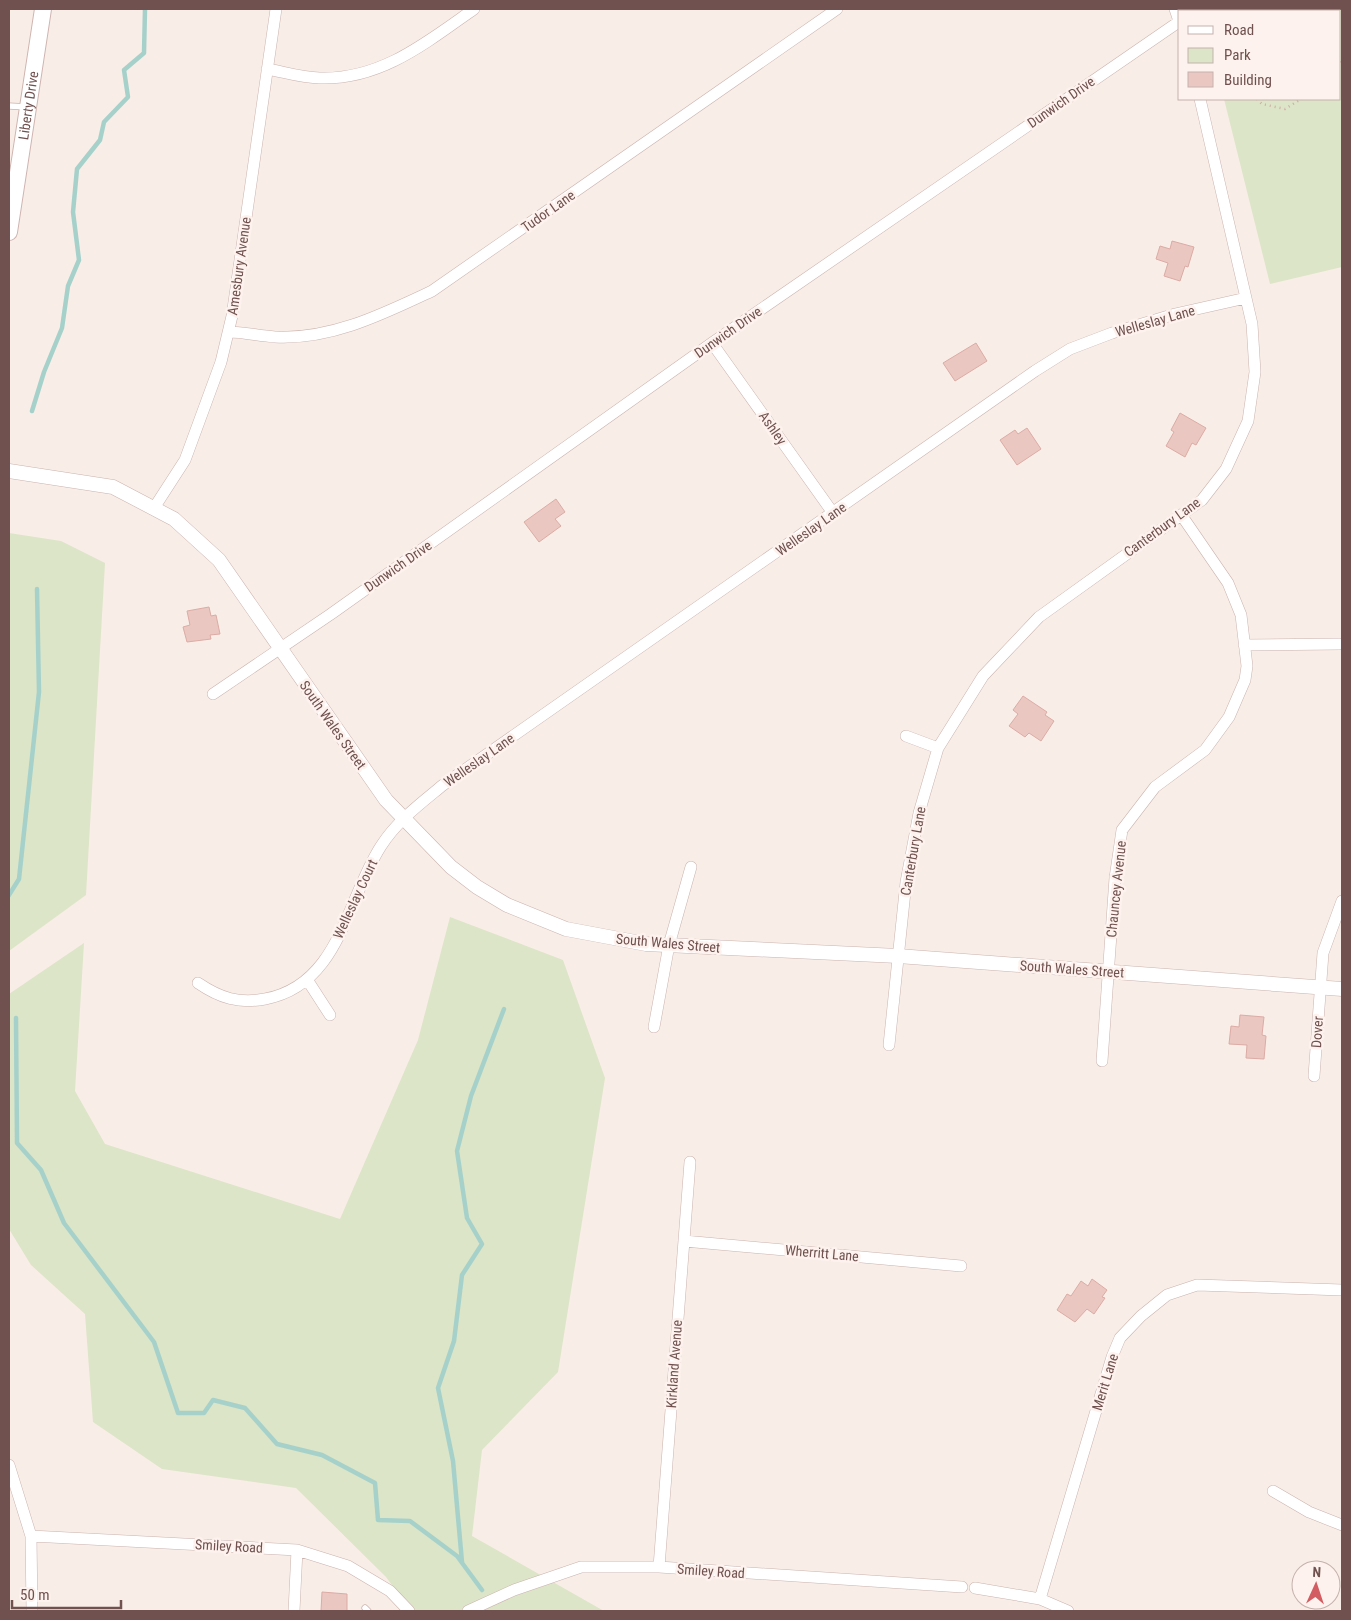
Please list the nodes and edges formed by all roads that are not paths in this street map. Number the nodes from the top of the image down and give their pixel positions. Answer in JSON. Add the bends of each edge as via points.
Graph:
{"nodes":[{"id":1,"x":43,"y":9,"type":"edge"},
{"id":2,"x":276,"y":9,"type":"edge"},
{"id":3,"x":474,"y":9,"type":"edge"},
{"id":4,"x":838,"y":9,"type":"edge"},
{"id":5,"x":1178,"y":23,"type":"edge"},
{"id":6,"x":266,"y":70,"type":"junction"},
{"id":7,"x":1200,"y":100,"type":"edge"},
{"id":8,"x":9,"y":106,"type":"edge"},
{"id":9,"x":28,"y":107,"type":"junction"},
{"id":10,"x":10,"y":222,"type":"edge"},
{"id":11,"x":1246,"y":298,"type":"junction"},
{"id":12,"x":229,"y":332,"type":"junction"},
{"id":13,"x":712,"y":343,"type":"junction"},
{"id":14,"x":9,"y":471,"type":"edge"},
{"id":15,"x":154,"y":508,"type":"junction"},
{"id":16,"x":833,"y":513,"type":"junction"},
{"id":17,"x":1182,"y":516,"type":"junction"},
{"id":18,"x":1340,"y":644,"type":"dead end"},
{"id":19,"x":1244,"y":645,"type":"junction"},
{"id":20,"x":279,"y":648,"type":"junction"},
{"id":21,"x":213,"y":694,"type":"dead end"},
{"id":22,"x":906,"y":736,"type":"dead end"},
{"id":23,"x":938,"y":748,"type":"junction"},
{"id":24,"x":404,"y":817,"type":"junction"},
{"id":25,"x":691,"y":867,"type":"dead end"},
{"id":26,"x":1342,"y":901,"type":"edge"},
{"id":27,"x":669,"y":945,"type":"junction"},
{"id":28,"x":898,"y":956,"type":"junction"},
{"id":29,"x":1108,"y":972,"type":"junction"},
{"id":30,"x":308,"y":981,"type":"junction"},
{"id":31,"x":198,"y":983,"type":"dead end"},
{"id":32,"x":1320,"y":988,"type":"junction"},
{"id":33,"x":1342,"y":990,"type":"edge"},
{"id":34,"x":330,"y":1015,"type":"dead end"},
{"id":35,"x":654,"y":1027,"type":"dead end"},
{"id":36,"x":889,"y":1045,"type":"dead end"},
{"id":37,"x":1102,"y":1061,"type":"dead end"},
{"id":38,"x":1314,"y":1076,"type":"dead end"},
{"id":39,"x":690,"y":1162,"type":"dead end"},
{"id":40,"x":684,"y":1241,"type":"junction"},
{"id":41,"x":961,"y":1266,"type":"dead end"},
{"id":42,"x":1342,"y":1290,"type":"edge"},
{"id":43,"x":9,"y":1464,"type":"edge"},
{"id":44,"x":1273,"y":1492,"type":"dead end"},
{"id":45,"x":1342,"y":1525,"type":"edge"},
{"id":46,"x":31,"y":1536,"type":"junction"},
{"id":47,"x":297,"y":1550,"type":"junction"},
{"id":48,"x":659,"y":1567,"type":"junction"},
{"id":49,"x":962,"y":1587,"type":"dead end"},
{"id":50,"x":975,"y":1588,"type":"dead end"},
{"id":51,"x":1040,"y":1599,"type":"junction"},
{"id":52,"x":32,"y":1611,"type":"edge"},
{"id":53,"x":294,"y":1611,"type":"edge"},
{"id":54,"x":409,"y":1611,"type":"edge"},
{"id":55,"x":468,"y":1611,"type":"edge"},
{"id":56,"x":1068,"y":1611,"type":"edge"}],
"edges":[{"from":1,"to":9,"type":"main road","name":"Liberty Drive"},
{"from":2,"to":6,"type":"street","name":"Amesbury Avenue"},
{"from":3,"to":6,"type":"street","via":[[401,58],[367,72],[319,78]]},
{"from":4,"to":12,"type":"street","name":"Tudor Lane","via":[[432,291],[373,319],[317,335],[275,337]]},
{"from":5,"to":13,"type":"street","name":"Dunwich Drive"},
{"from":6,"to":12,"type":"street","name":"Amesbury Avenue"},
{"from":7,"to":11,"type":"street","name":"Canterbury Lane"},
{"from":8,"to":9,"type":"lane"},
{"from":9,"to":10,"type":"main road","name":"Liberty Drive"},
{"from":11,"to":16,"type":"street","name":"Welleslay Lane","via":[[1175,314],[1070,349]]},
{"from":11,"to":17,"type":"street","name":"Canterbury Lane","via":[[1255,348],[1253,397],[1248,421],[1226,469],[1202,500]]},
{"from":12,"to":15,"type":"street","name":"Amesbury Avenue","via":[[185,460]]},
{"from":13,"to":16,"type":"street","name":"Ashley"},
{"from":13,"to":20,"type":"street","name":"Dunwich Drive"},
{"from":14,"to":15,"type":"street","name":"South Wales Street","via":[[113,487]]},
{"from":15,"to":20,"type":"street","name":"South Wales Street","via":[[174,519],[219,560]]},
{"from":16,"to":24,"type":"street","name":"Welleslay Lane","via":[[442,785]]},
{"from":17,"to":19,"type":"street","name":"Chauncey Avenue","via":[[1228,583],[1241,616]]},
{"from":17,"to":23,"type":"street","name":"Canterbury Lane","via":[[1039,616],[983,676]]},
{"from":18,"to":19,"type":"street"},
{"from":19,"to":29,"type":"street","name":"Chauncey Avenue","via":[[1245,680],[1229,717],[1205,750],[1155,787],[1122,830],[1114,878]]},
{"from":20,"to":21,"type":"street","name":"Dunwich Drive"},
{"from":20,"to":24,"type":"street","name":"South Wales Street","via":[[386,800]]},
{"from":22,"to":23,"type":"street"},
{"from":23,"to":28,"type":"street","name":"Canterbury Lane","via":[[919,813],[906,882]]},
{"from":24,"to":27,"type":"street","name":"South Wales Street","via":[[452,867],[507,905],[566,929],[646,944]]},
{"from":24,"to":30,"type":"street","name":"Welleslay Court","via":[[376,854],[330,952]]},
{"from":25,"to":27,"type":"street"},
{"from":26,"to":32,"type":"street","name":"Dover","via":[[1323,953]]},
{"from":27,"to":28,"type":"street","name":"South Wales Street"},
{"from":27,"to":35,"type":"street"},
{"from":28,"to":29,"type":"street","name":"South Wales Street"},
{"from":28,"to":36,"type":"street","name":"Canterbury Lane"},
{"from":29,"to":32,"type":"street","name":"South Wales Street"},
{"from":29,"to":37,"type":"street","name":"Chauncey Avenue"},
{"from":30,"to":31,"type":"street","name":"Welleslay Court","via":[[280,996],[260,1000],[232,1000],[215,995]]},
{"from":30,"to":34,"type":"street"},
{"from":32,"to":33,"type":"street","name":"South Wales Street"},
{"from":32,"to":38,"type":"street","name":"Dover"},
{"from":39,"to":40,"type":"street","name":"Kirkland Avenue"},
{"from":40,"to":41,"type":"street","name":"Wherritt Lane"},
{"from":40,"to":48,"type":"street","name":"Kirkland Avenue"},
{"from":42,"to":51,"type":"street","name":"Merit Lane","via":[[1197,1285],[1167,1295],[1141,1316],[1120,1338],[1112,1357]]},
{"from":43,"to":46,"type":"street"},
{"from":44,"to":45,"type":"street","via":[[1309,1512]]},
{"from":46,"to":47,"type":"street","name":"Smiley Road"},
{"from":46,"to":52,"type":"street"},
{"from":47,"to":53,"type":"street"},
{"from":47,"to":54,"type":"street","name":"Smiley Road","via":[[348,1566],[390,1591]]},
{"from":48,"to":49,"type":"street","name":"Smiley Road"},
{"from":48,"to":55,"type":"street","name":"Smiley Road","via":[[581,1567],[514,1590]]},
{"from":50,"to":51,"type":"street"},
{"from":51,"to":56,"type":"street"}]}
